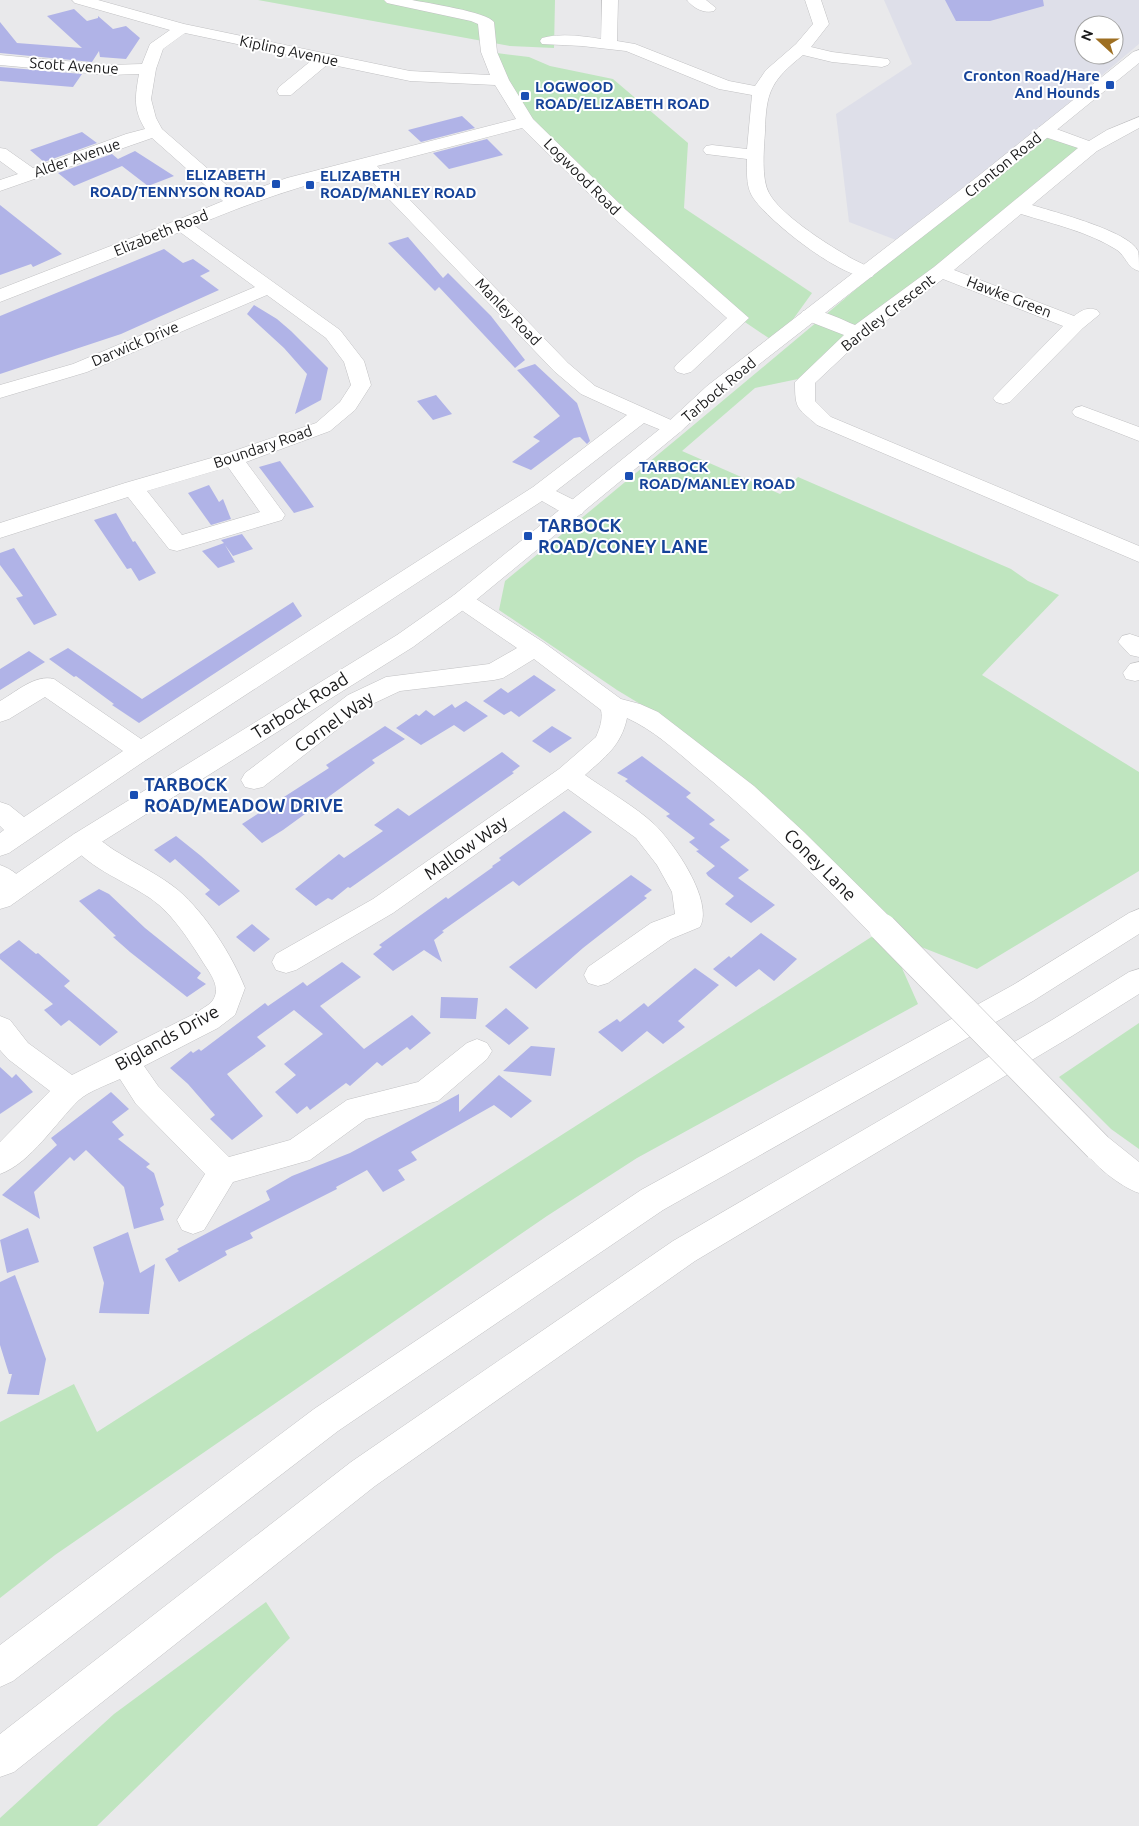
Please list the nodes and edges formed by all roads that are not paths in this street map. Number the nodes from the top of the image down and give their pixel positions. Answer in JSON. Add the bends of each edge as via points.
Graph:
{"nodes":[{"id":1,"x":80,"y":0,"type":"edge"},
{"id":2,"x":392,"y":0,"type":"edge"},
{"id":3,"x":610,"y":0,"type":"edge"},
{"id":4,"x":813,"y":0,"type":"edge"},
{"id":5,"x":454,"y":6,"type":"edge"},
{"id":6,"x":182,"y":28,"type":"junction"},
{"id":7,"x":548,"y":41,"type":"dead end"},
{"id":8,"x":609,"y":43,"type":"junction"},
{"id":9,"x":800,"y":49,"type":"junction"},
{"id":10,"x":1139,"y":55,"type":"edge"},
{"id":11,"x":322,"y":59,"type":"junction"},
{"id":12,"x":0,"y":60,"type":"edge"},
{"id":13,"x":882,"y":62,"type":"dead end"},
{"id":14,"x":148,"y":69,"type":"junction"},
{"id":15,"x":501,"y":80,"type":"junction"},
{"id":16,"x":285,"y":92,"type":"dead end"},
{"id":17,"x":761,"y":92,"type":"junction"},
{"id":18,"x":526,"y":122,"type":"junction"},
{"id":19,"x":1139,"y":122,"type":"edge"},
{"id":20,"x":1045,"y":131,"type":"junction"},
{"id":21,"x":155,"y":132,"type":"junction"},
{"id":22,"x":1091,"y":148,"type":"junction"},
{"id":23,"x":712,"y":150,"type":"dead end"},
{"id":24,"x":0,"y":152,"type":"edge"},
{"id":25,"x":755,"y":155,"type":"junction"},
{"id":26,"x":365,"y":164,"type":"junction"},
{"id":27,"x":30,"y":174,"type":"junction"},
{"id":28,"x":0,"y":186,"type":"edge"},
{"id":29,"x":235,"y":202,"type":"junction"},
{"id":30,"x":1019,"y":207,"type":"junction"},
{"id":31,"x":182,"y":226,"type":"junction"},
{"id":32,"x":1139,"y":265,"type":"edge"},
{"id":33,"x":941,"y":271,"type":"junction"},
{"id":34,"x":866,"y":273,"type":"junction"},
{"id":35,"x":268,"y":288,"type":"junction"},
{"id":36,"x":0,"y":296,"type":"edge"},
{"id":37,"x":810,"y":315,"type":"junction"},
{"id":38,"x":858,"y":333,"type":"junction"},
{"id":39,"x":684,"y":368,"type":"dead end"},
{"id":40,"x":0,"y":392,"type":"edge"},
{"id":41,"x":1003,"y":398,"type":"dead end"},
{"id":42,"x":1082,"y":412,"type":"dead end"},
{"id":43,"x":641,"y":415,"type":"junction"},
{"id":44,"x":673,"y":428,"type":"junction"},
{"id":45,"x":1139,"y":435,"type":"edge"},
{"id":46,"x":233,"y":458,"type":"junction"},
{"id":47,"x":133,"y":488,"type":"junction"},
{"id":48,"x":541,"y":492,"type":"junction"},
{"id":49,"x":574,"y":509,"type":"junction"},
{"id":50,"x":1139,"y":530,"type":"edge"},
{"id":51,"x":0,"y":531,"type":"edge"},
{"id":52,"x":1131,"y":551,"type":"edge"},
{"id":53,"x":462,"y":600,"type":"junction"},
{"id":54,"x":535,"y":648,"type":"junction"},
{"id":55,"x":613,"y":706,"type":"junction"},
{"id":56,"x":0,"y":713,"type":"edge"},
{"id":57,"x":142,"y":752,"type":"junction"},
{"id":58,"x":568,"y":776,"type":"junction"},
{"id":59,"x":254,"y":780,"type":"dead end"},
{"id":60,"x":0,"y":812,"type":"edge"},
{"id":61,"x":23,"y":831,"type":"junction"},
{"id":62,"x":83,"y":841,"type":"junction"},
{"id":63,"x":0,"y":846,"type":"edge"},
{"id":64,"x":5,"y":887,"type":"edge"},
{"id":65,"x":1139,"y":920,"type":"edge"},
{"id":66,"x":286,"y":962,"type":"dead end"},
{"id":67,"x":598,"y":975,"type":"dead end"},
{"id":68,"x":1139,"y":980,"type":"edge"},
{"id":69,"x":0,"y":1028,"type":"edge"},
{"id":70,"x":477,"y":1051,"type":"dead end"},
{"id":71,"x":126,"y":1063,"type":"junction"},
{"id":72,"x":70,"y":1090,"type":"junction"},
{"id":73,"x":0,"y":1161,"type":"edge"},
{"id":74,"x":223,"y":1172,"type":"junction"},
{"id":75,"x":1139,"y":1180,"type":"edge"},
{"id":76,"x":193,"y":1220,"type":"dead end"},
{"id":77,"x":0,"y":1668,"type":"edge"},
{"id":78,"x":0,"y":1758,"type":"edge"}],
"edges":[{"from":1,"to":6,"type":"main road","name":"Kipling Avenue"},
{"from":2,"to":5,"type":"main road","name":"Logwood Road","via":[[424,8]]},
{"from":3,"to":8,"type":"main road"},
{"from":4,"to":9,"type":"main road","via":[[821,24]]},
{"from":5,"to":15,"type":"main road","name":"Logwood Road","via":[[486,22],[489,52]]},
{"from":6,"to":11,"type":"main road","name":"Kipling Avenue"},
{"from":6,"to":14,"type":"main road","via":[[156,47]]},
{"from":7,"to":8,"type":"main road"},
{"from":8,"to":17,"type":"main road","via":[[629,47],[725,84]]},
{"from":9,"to":13,"type":"main road","via":[[832,57]]},
{"from":9,"to":17,"type":"main road","via":[[781,62]]},
{"from":10,"to":20,"type":"main road","name":"Cronton Road"},
{"from":11,"to":15,"type":"main road","name":"Kipling Avenue","via":[[410,76]]},
{"from":11,"to":16,"type":"main road"},
{"from":12,"to":14,"type":"main road","name":"Scott Avenue","via":[[110,70]]},
{"from":14,"to":21,"type":"main road","via":[[143,99],[147,118]]},
{"from":15,"to":18,"type":"main road","name":"Logwood Road"},
{"from":17,"to":25,"type":"main road"},
{"from":18,"to":26,"type":"main road","name":"Elizabeth Road"},
{"from":18,"to":39,"type":"main road","name":"Logwood Road","via":[[620,214],[739,318]]},
{"from":19,"to":22,"type":"main road","name":"Bardley Crescent"},
{"from":20,"to":22,"type":"main road"},
{"from":20,"to":34,"type":"main road","name":"Cronton Road"},
{"from":21,"to":27,"type":"main road","name":"Alder Avenue"},
{"from":21,"to":29,"type":"main road"},
{"from":22,"to":30,"type":"main road","name":"Bardley Crescent"},
{"from":23,"to":25,"type":"main road"},
{"from":24,"to":27,"type":"main road"},
{"from":25,"to":34,"type":"main road","via":[[758,192],[777,213],[852,268]]},
{"from":26,"to":29,"type":"main road","name":"Elizabeth Road","via":[[293,182]]},
{"from":26,"to":43,"type":"main road","name":"Manley Road","via":[[561,367],[588,390]]},
{"from":27,"to":28,"type":"main road","name":"Alder Avenue"},
{"from":29,"to":31,"type":"main road","name":"Elizabeth Road"},
{"from":30,"to":32,"type":"main road","via":[[1091,230],[1125,247]]},
{"from":30,"to":33,"type":"main road","name":"Bardley Crescent"},
{"from":31,"to":35,"type":"main road","name":"Boundary Road"},
{"from":31,"to":36,"type":"main road","name":"Elizabeth Road"},
{"from":33,"to":38,"type":"main road","name":"Bardley Crescent"},
{"from":33,"to":41,"type":"main road","name":"Hawke Green","via":[[1084,318]]},
{"from":34,"to":37,"type":"main road","name":"Tarbock Road"},
{"from":35,"to":40,"type":"main road","name":"Darwick Drive","via":[[80,368]]},
{"from":35,"to":46,"type":"main road","name":"Boundary Road","via":[[333,334],[354,361],[361,385],[348,406],[322,427]]},
{"from":37,"to":38,"type":"main road"},
{"from":37,"to":44,"type":"main road","name":"Tarbock Road","via":[[714,390]]},
{"from":38,"to":52,"type":"main road","name":"Bardley Crescent","via":[[805,382],[805,403],[824,421]]},
{"from":42,"to":45,"type":"main road"},
{"from":43,"to":44,"type":"main road","name":"Manley Road"},
{"from":43,"to":48,"type":"main road"},
{"from":44,"to":49,"type":"main road","name":"Tarbock Road"},
{"from":46,"to":47,"type":"main road","name":"Boundary Road"},
{"from":46,"to":47,"type":"main road","via":[[274,515],[177,544]]},
{"from":47,"to":51,"type":"main road","name":"Boundary Road"},
{"from":48,"to":49,"type":"main road"},
{"from":48,"to":57,"type":"main road"},
{"from":49,"to":53,"type":"main road","name":"Tarbock Road"},
{"from":50,"to":52,"type":"main road"},
{"from":53,"to":54,"type":"main road","name":"Coney Lane"},
{"from":53,"to":62,"type":"main road","name":"Tarbock Road","via":[[405,640]]},
{"from":54,"to":55,"type":"main road","name":"Coney Lane"},
{"from":54,"to":59,"type":"main road","name":"Cornel Way","via":[[494,672],[394,683],[357,701]]},
{"from":55,"to":58,"type":"main road","name":"Mallow Way","via":[[615,716],[606,742]]},
{"from":55,"to":75,"type":"main road","name":"Coney Lane","bridge":true,"via":[[649,718],[745,793],[795,839],[1098,1147]]},
{"from":56,"to":57,"type":"main road","via":[[45,685]]},
{"from":57,"to":61,"type":"main road"},
{"from":58,"to":66,"type":"main road","name":"Mallow Way","via":[[383,906]]},
{"from":58,"to":67,"type":"main road","via":[[645,831],[686,891],[690,920],[661,931]]},
{"from":60,"to":61,"type":"main road"},
{"from":61,"to":63,"type":"main road"},
{"from":62,"to":64,"type":"main road","name":"Tarbock Road"},
{"from":62,"to":71,"type":"main road","name":"Biglands Drive","via":[[168,897],[192,924],[225,973],[231,988],[225,1007],[208,1020]]},
{"from":65,"to":77,"type":"main road","via":[[1023,993],[652,1200],[326,1420]]},
{"from":68,"to":78,"type":"main road","via":[[684,1251],[363,1474]]},
{"from":69,"to":72,"type":"main road","via":[[18,1051]]},
{"from":70,"to":74,"type":"main road","via":[[427,1092],[358,1109],[300,1151]]},
{"from":71,"to":72,"type":"main road","name":"Biglands Drive"},
{"from":71,"to":74,"type":"main road","via":[[147,1095]]},
{"from":72,"to":73,"type":"main road","name":"Biglands Drive"},
{"from":74,"to":76,"type":"main road"}]}
